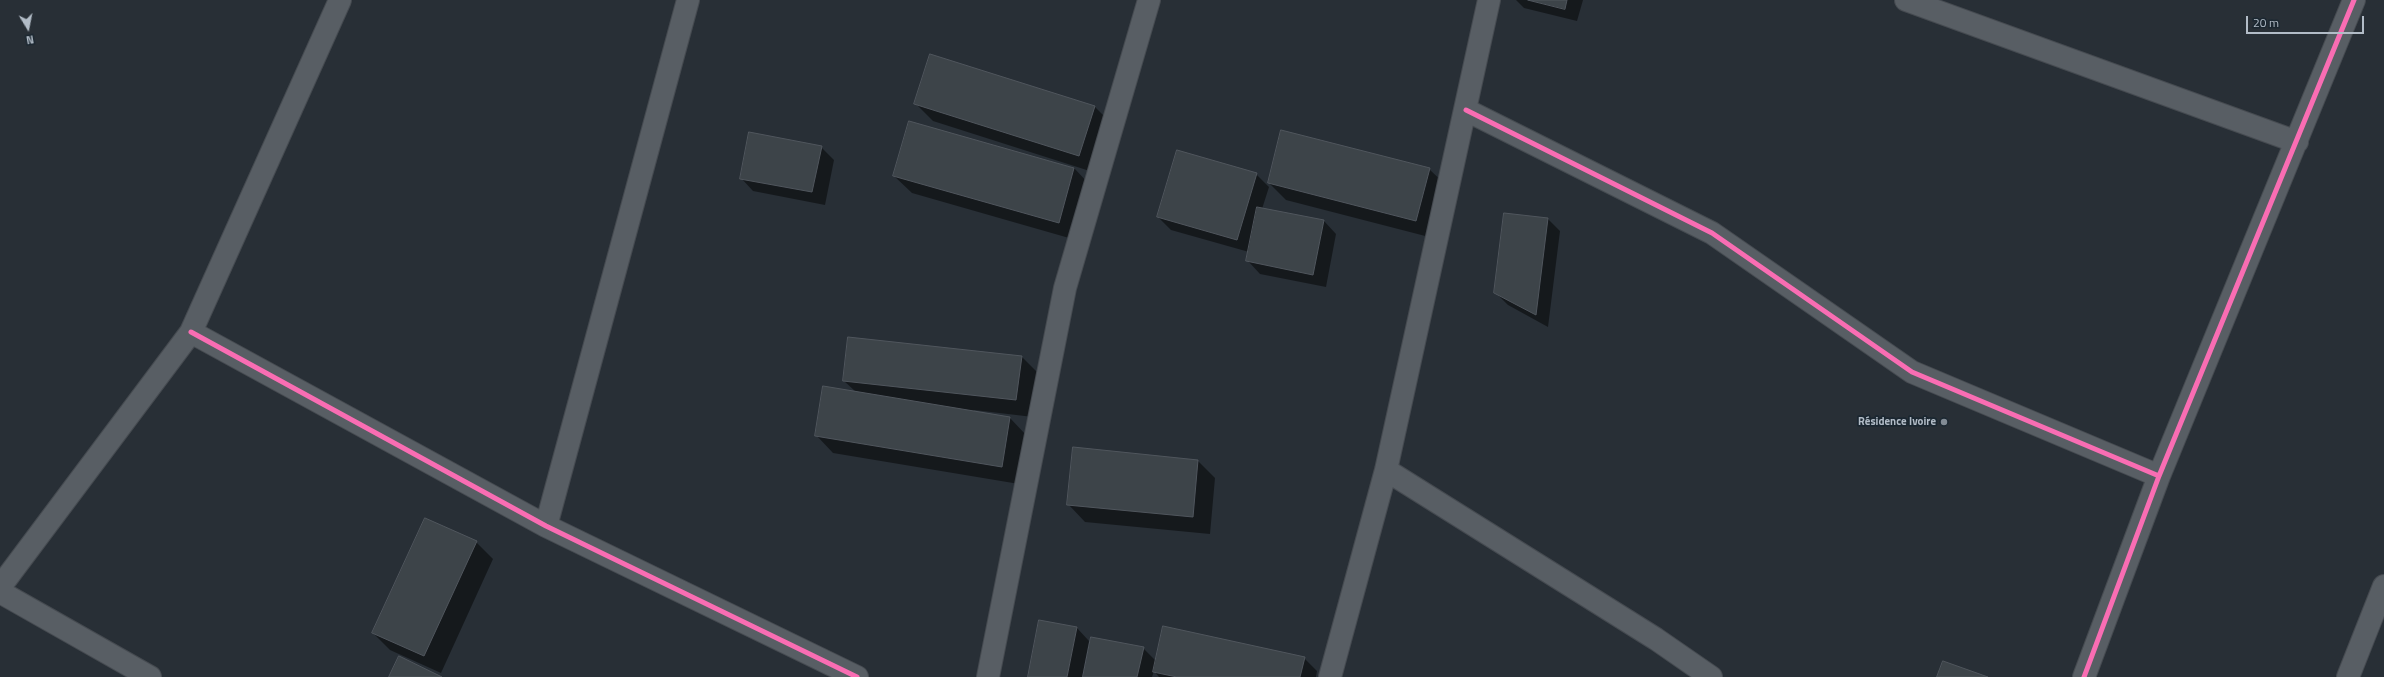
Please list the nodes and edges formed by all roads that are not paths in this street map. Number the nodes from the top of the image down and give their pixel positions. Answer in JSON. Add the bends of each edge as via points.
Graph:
{"nodes":[{"id":1,"x":340,"y":0,"type":"edge"},
{"id":2,"x":688,"y":0,"type":"edge"},
{"id":3,"x":1149,"y":0,"type":"edge"},
{"id":4,"x":1489,"y":0,"type":"edge"},
{"id":5,"x":1906,"y":0,"type":"edge"},
{"id":6,"x":2354,"y":0,"type":"edge"},
{"id":7,"x":1466,"y":110,"type":"junction"},
{"id":8,"x":2297,"y":142,"type":"junction"},
{"id":9,"x":191,"y":332,"type":"junction"},
{"id":10,"x":1386,"y":470,"type":"junction"},
{"id":11,"x":2158,"y":476,"type":"junction"},
{"id":12,"x":546,"y":526,"type":"junction"},
{"id":13,"x":0,"y":587,"type":"edge"},
{"id":14,"x":2384,"y":588,"type":"edge"},
{"id":15,"x":0,"y":592,"type":"edge"},
{"id":16,"x":150,"y":677,"type":"edge"},
{"id":17,"x":857,"y":677,"type":"edge"},
{"id":18,"x":988,"y":677,"type":"edge"},
{"id":19,"x":1330,"y":677,"type":"edge"},
{"id":20,"x":1712,"y":677,"type":"edge"},
{"id":21,"x":2084,"y":677,"type":"edge"},
{"id":22,"x":2348,"y":677,"type":"edge"}],
"edges":[{"from":1,"to":9,"type":"street"},
{"from":2,"to":12,"type":"street"},
{"from":3,"to":18,"type":"street","via":[[1065,288]]},
{"from":4,"to":7,"type":"street"},
{"from":5,"to":8,"type":"street"},
{"from":6,"to":8,"type":"street"},
{"from":7,"to":10,"type":"street"},
{"from":7,"to":11,"type":"street","via":[[1712,233],[1912,372]]},
{"from":8,"to":11,"type":"street"},
{"from":9,"to":12,"type":"street"},
{"from":9,"to":13,"type":"street"},
{"from":10,"to":19,"type":"street"},
{"from":10,"to":20,"type":"street","via":[[1656,639]]},
{"from":11,"to":21,"type":"street"},
{"from":12,"to":17,"type":"street"},
{"from":14,"to":22,"type":"street"},
{"from":15,"to":16,"type":"street"}]}
